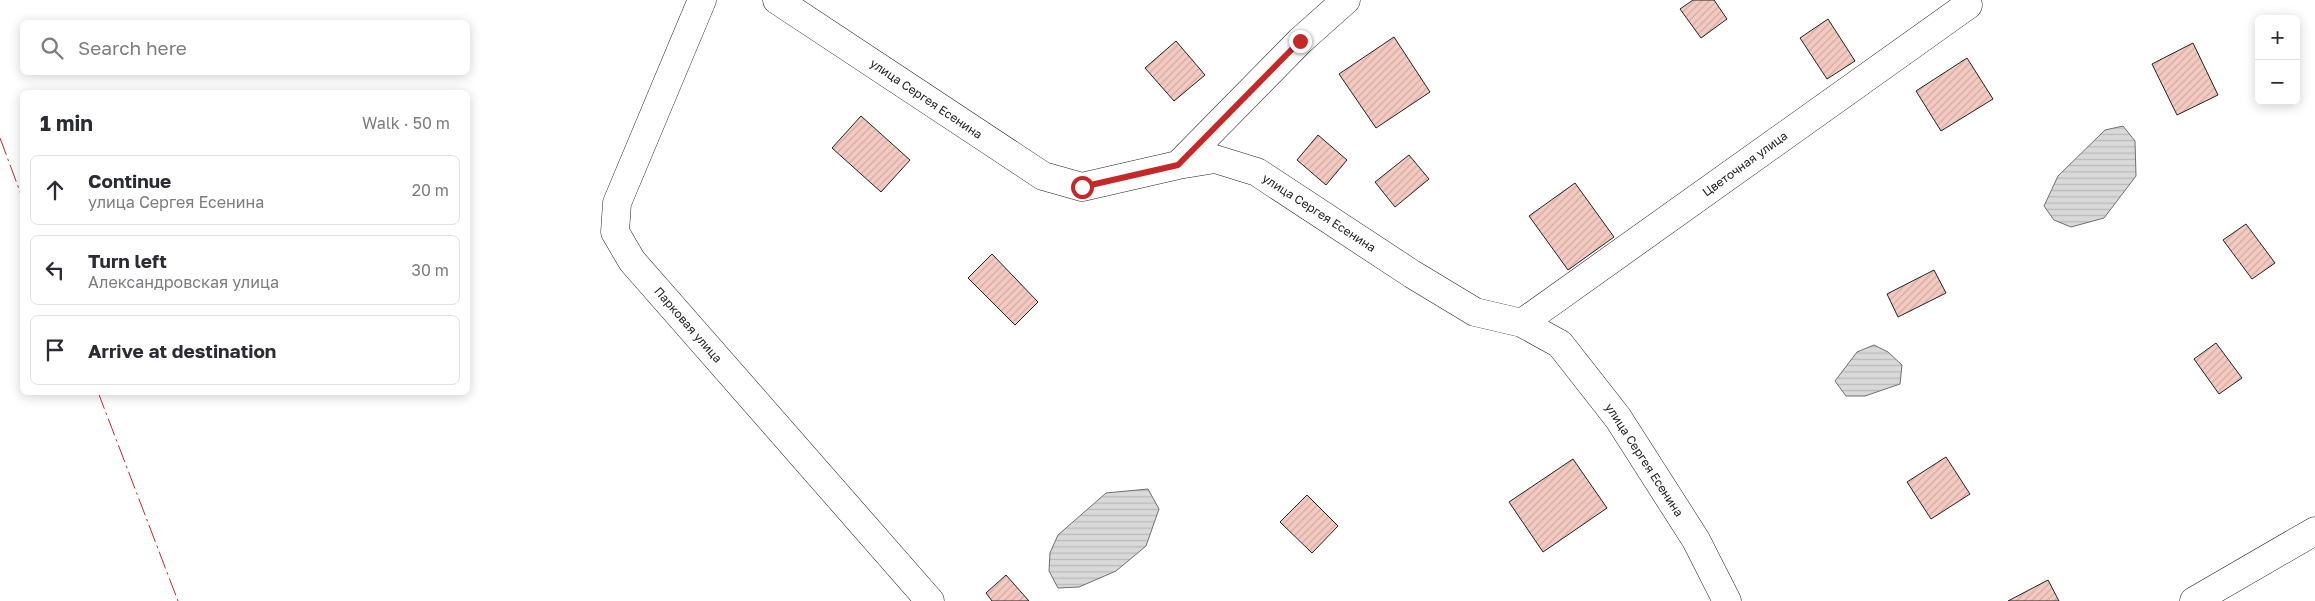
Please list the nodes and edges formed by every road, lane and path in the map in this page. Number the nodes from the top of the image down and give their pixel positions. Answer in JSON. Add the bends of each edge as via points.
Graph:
{"nodes":[{"id":1,"x":702,"y":0,"type":"edge"},
{"id":2,"x":776,"y":0,"type":"edge"},
{"id":3,"x":1346,"y":0,"type":"edge"},
{"id":4,"x":1968,"y":5,"type":"dead end"},
{"id":5,"x":1178,"y":165,"type":"junction"},
{"id":6,"x":1522,"y":323,"type":"junction"},
{"id":7,"x":2315,"y":531,"type":"edge"},
{"id":8,"x":930,"y":601,"type":"edge"},
{"id":9,"x":1727,"y":601,"type":"edge"},
{"id":10,"x":2194,"y":601,"type":"edge"}],
"edges":[{"from":1,"to":8,"type":"street","name":"Парковая улица","via":[[617,203],[616,232],[632,261]]},
{"from":2,"to":5,"type":"street","name":"улица Сергея Есенина","via":[[1043,176],[1082,187]]},
{"from":3,"to":5,"type":"street","via":[[1300,41]]},
{"from":4,"to":6,"type":"street","name":"Цветочная улица"},
{"from":5,"to":6,"type":"street","name":"улица Сергея Есенина","via":[[1215,159],[1257,172],[1475,312]]},
{"from":6,"to":9,"type":"street","name":"улица Сергея Есенина","via":[[1560,344],[1618,418],[1696,540]]},
{"from":7,"to":10,"type":"street"}]}
